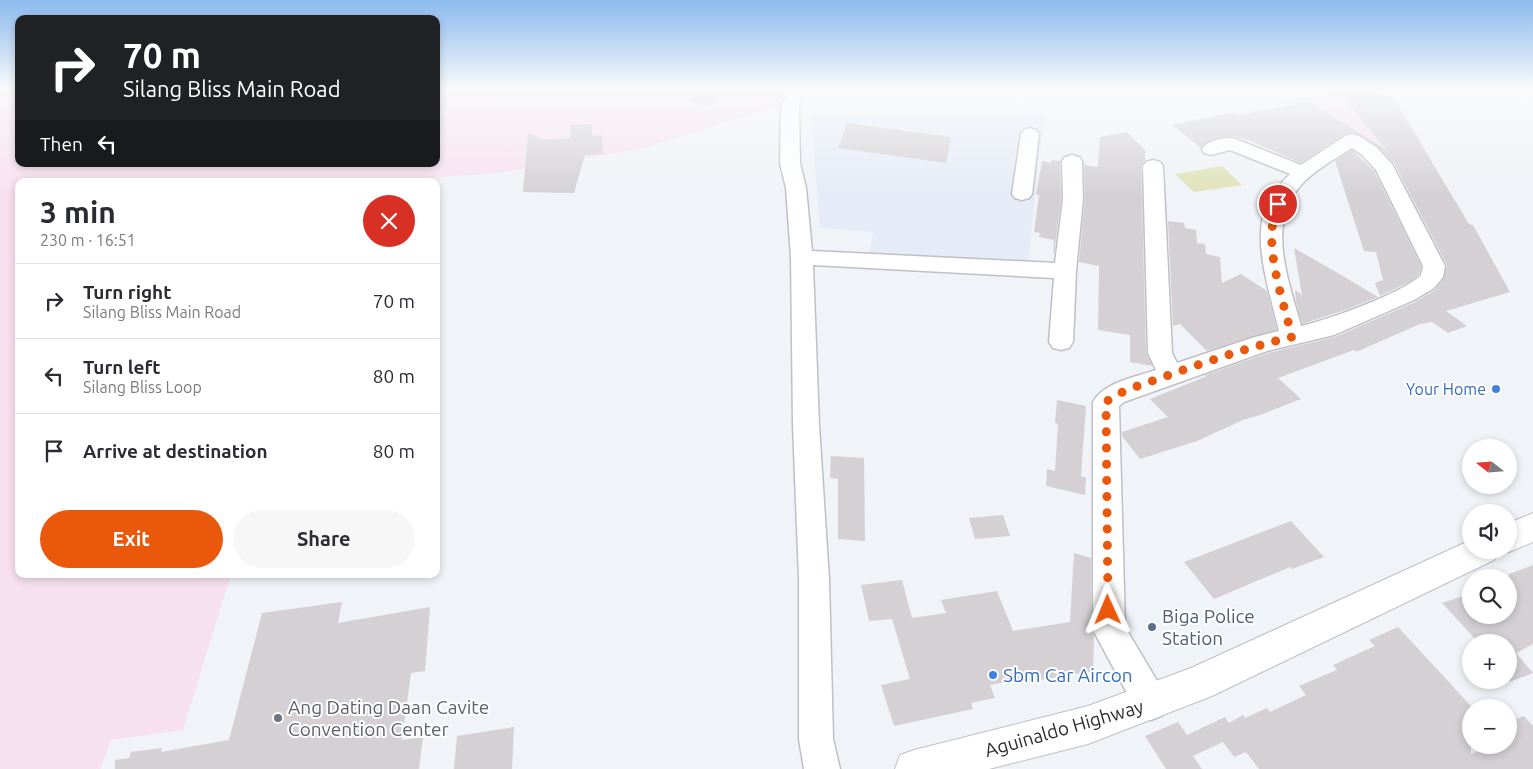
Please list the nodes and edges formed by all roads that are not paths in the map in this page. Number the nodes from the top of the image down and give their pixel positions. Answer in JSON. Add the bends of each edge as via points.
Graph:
{"nodes":[{"id":1,"x":790,"y":124,"type":"edge"},
{"id":2,"x":1030,"y":134,"type":"dead end"},
{"id":3,"x":1211,"y":149,"type":"dead end"},
{"id":4,"x":1072,"y":161,"type":"dead end"},
{"id":5,"x":1153,"y":166,"type":"dead end"},
{"id":6,"x":1303,"y":173,"type":"junction"},
{"id":7,"x":1022,"y":194,"type":"dead end"},
{"id":8,"x":802,"y":257,"type":"junction"},
{"id":9,"x":1065,"y":271,"type":"junction"},
{"id":10,"x":1292,"y":337,"type":"junction"},
{"id":11,"x":1061,"y":342,"type":"dead end"},
{"id":12,"x":1171,"y":374,"type":"junction"},
{"id":13,"x":1533,"y":527,"type":"edge"},
{"id":14,"x":1517,"y":534,"type":"edge"},
{"id":15,"x":1464,"y":559,"type":"edge"},
{"id":16,"x":1151,"y":703,"type":"junction"},
{"id":17,"x":822,"y":769,"type":"edge"},
{"id":18,"x":914,"y":769,"type":"edge"}],
"edges":[{"from":1,"to":8,"type":"street","via":[[790,163],[796,188]]},
{"from":2,"to":7,"type":"street"},
{"from":3,"to":6,"type":"street","via":[[1233,144]]},
{"from":4,"to":9,"type":"street","via":[[1074,199]]},
{"from":5,"to":12,"type":"street","via":[[1160,353]]},
{"from":6,"to":10,"type":"street","via":[[1284,192],[1273,216],[1275,263]]},
{"from":6,"to":10,"type":"street","via":[[1352,140],[1370,151],[1385,168],[1434,266],[1432,277],[1426,284],[1406,295],[1326,329]]},
{"from":8,"to":9,"type":"street"},
{"from":8,"to":17,"type":"street","via":[[814,579],[816,739]]},
{"from":9,"to":11,"type":"street"},
{"from":10,"to":12,"type":"street"},
{"from":12,"to":16,"type":"street","via":[[1115,395],[1106,402],[1109,630]]},
{"from":13,"to":14,"type":"main road"},
{"from":15,"to":16,"type":"main road","name":"Aguinaldo Highway"},
{"from":16,"to":18,"type":"main road","name":"Aguinaldo Highway","via":[[1088,725]]}]}
